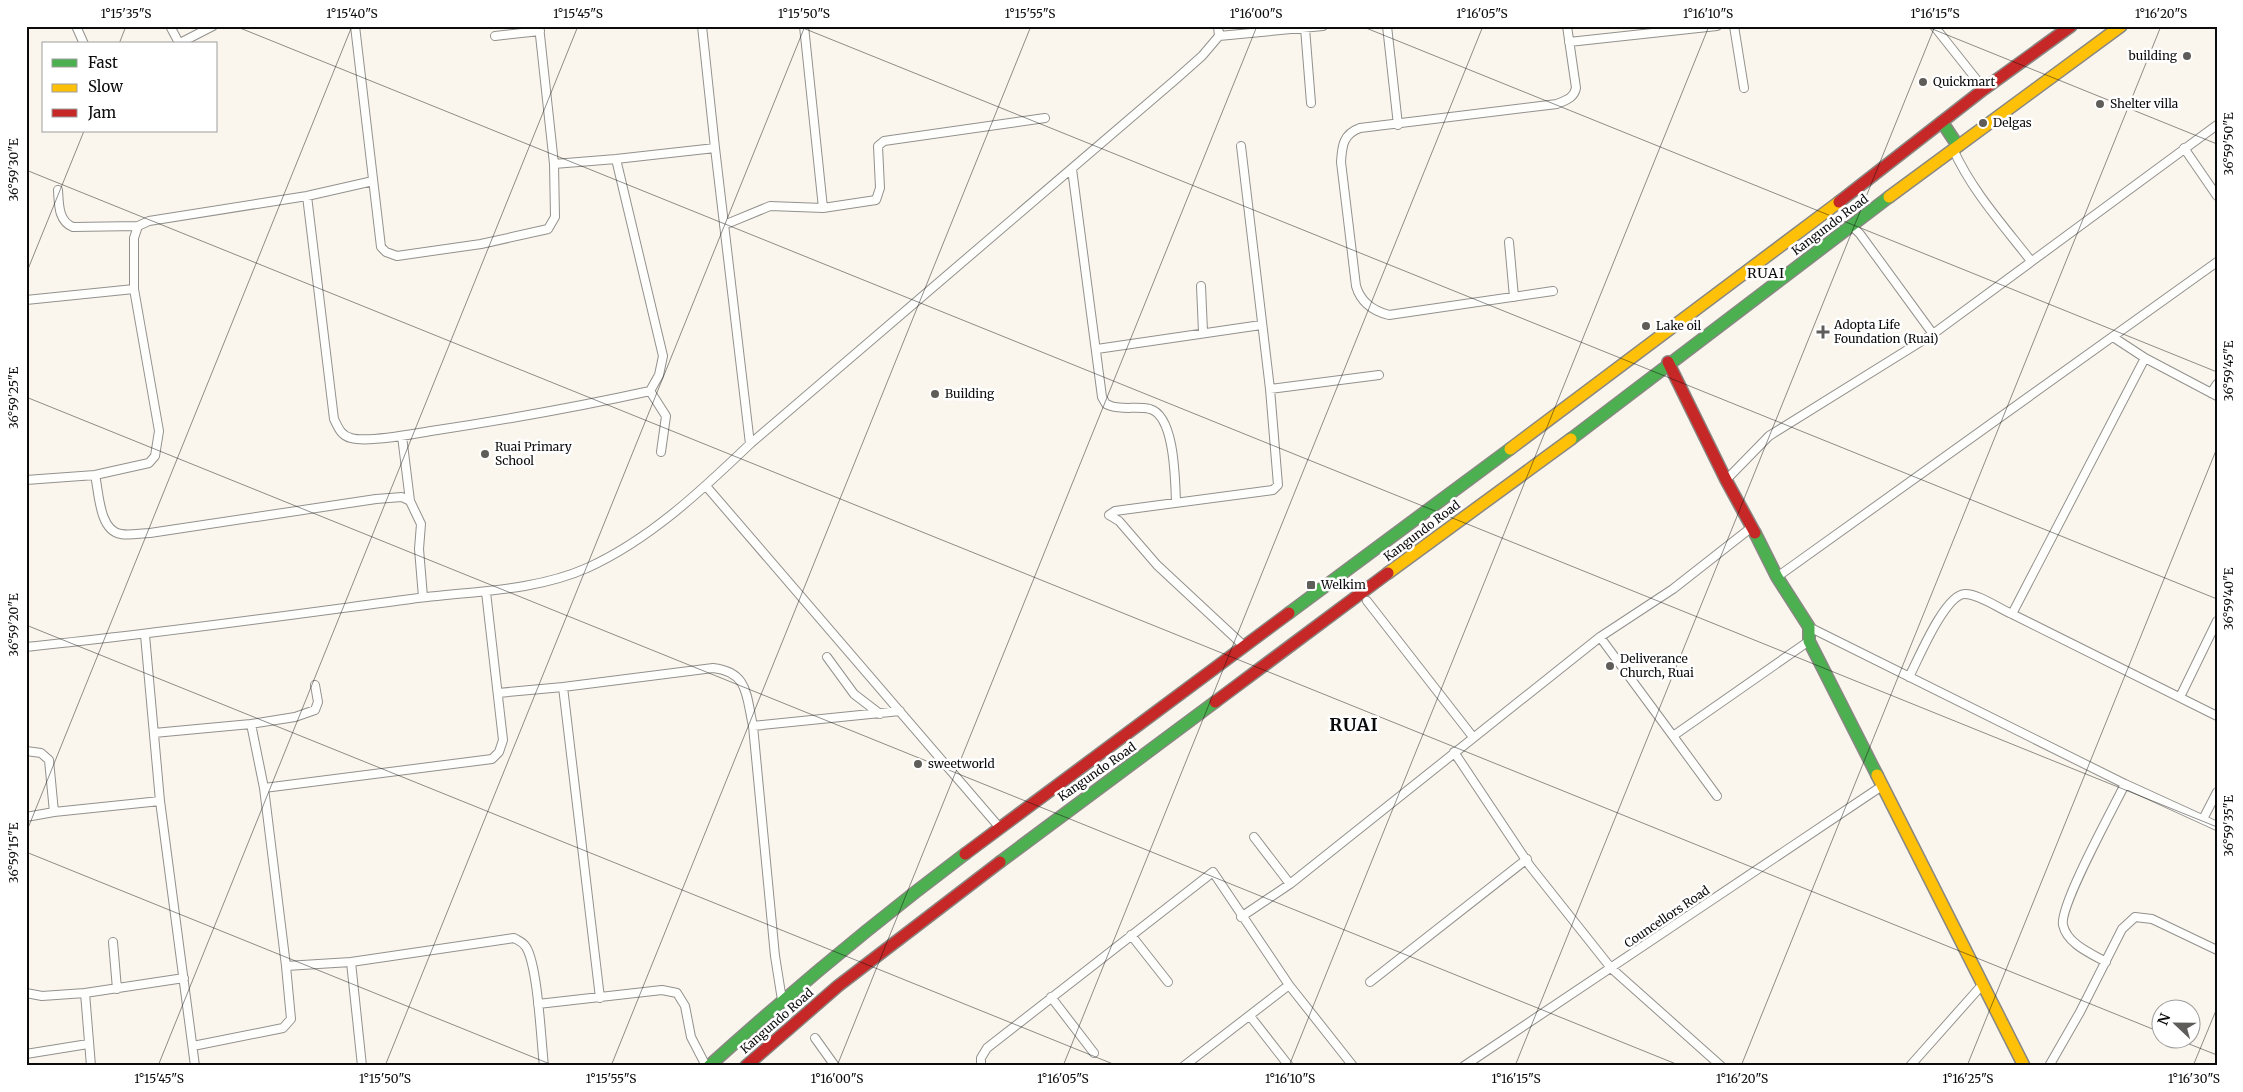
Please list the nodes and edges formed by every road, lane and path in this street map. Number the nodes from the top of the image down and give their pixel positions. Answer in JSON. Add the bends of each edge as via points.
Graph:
{"nodes":[{"id":1,"x":76,"y":26,"type":"edge"},
{"id":2,"x":170,"y":26,"type":"edge"},
{"id":3,"x":213,"y":26,"type":"edge"},
{"id":4,"x":356,"y":26,"type":"edge"},
{"id":5,"x":702,"y":26,"type":"edge"},
{"id":6,"x":804,"y":26,"type":"edge"},
{"id":7,"x":1218,"y":26,"type":"edge"},
{"id":8,"x":1323,"y":26,"type":"edge"},
{"id":9,"x":1387,"y":26,"type":"edge"},
{"id":10,"x":1566,"y":26,"type":"edge"},
{"id":11,"x":1717,"y":26,"type":"edge"},
{"id":12,"x":1734,"y":26,"type":"edge"},
{"id":13,"x":1934,"y":26,"type":"edge"},
{"id":14,"x":2071,"y":26,"type":"edge"},
{"id":15,"x":2121,"y":26,"type":"edge"},
{"id":16,"x":539,"y":28,"type":"edge"},
{"id":17,"x":1305,"y":28,"type":"junction"},
{"id":18,"x":495,"y":36,"type":"dead end"},
{"id":19,"x":1219,"y":36,"type":"junction"},
{"id":20,"x":83,"y":42,"type":"edge"},
{"id":21,"x":178,"y":42,"type":"edge"},
{"id":22,"x":181,"y":42,"type":"edge"},
{"id":23,"x":1569,"y":42,"type":"junction"},
{"id":24,"x":1744,"y":88,"type":"dead end"},
{"id":25,"x":1984,"y":89,"type":"junction"},
{"id":26,"x":1311,"y":103,"type":"dead end"},
{"id":27,"x":1045,"y":118,"type":"dead end"},
{"id":28,"x":1942,"y":122,"type":"junction"},
{"id":29,"x":2217,"y":124,"type":"edge"},
{"id":30,"x":1398,"y":125,"type":"junction"},
{"id":31,"x":1241,"y":146,"type":"dead end"},
{"id":32,"x":715,"y":148,"type":"junction"},
{"id":33,"x":1956,"y":148,"type":"junction"},
{"id":34,"x":2184,"y":148,"type":"junction"},
{"id":35,"x":616,"y":159,"type":"junction"},
{"id":36,"x":554,"y":164,"type":"junction"},
{"id":37,"x":1072,"y":169,"type":"junction"},
{"id":38,"x":373,"y":182,"type":"junction"},
{"id":39,"x":58,"y":190,"type":"dead end"},
{"id":40,"x":306,"y":196,"type":"junction"},
{"id":41,"x":2217,"y":196,"type":"edge"},
{"id":42,"x":823,"y":208,"type":"junction"},
{"id":43,"x":1851,"y":224,"type":"junction"},
{"id":44,"x":724,"y":225,"type":"junction"},
{"id":45,"x":138,"y":226,"type":"junction"},
{"id":46,"x":1509,"y":242,"type":"dead end"},
{"id":47,"x":2031,"y":262,"type":"junction"},
{"id":48,"x":2217,"y":262,"type":"edge"},
{"id":49,"x":1201,"y":286,"type":"dead end"},
{"id":50,"x":134,"y":289,"type":"junction"},
{"id":51,"x":1553,"y":291,"type":"dead end"},
{"id":52,"x":1514,"y":297,"type":"junction"},
{"id":53,"x":26,"y":300,"type":"edge"},
{"id":54,"x":1261,"y":325,"type":"junction"},
{"id":55,"x":1203,"y":332,"type":"junction"},
{"id":56,"x":1933,"y":334,"type":"junction"},
{"id":57,"x":2113,"y":337,"type":"junction"},
{"id":58,"x":1097,"y":348,"type":"junction"},
{"id":59,"x":2145,"y":358,"type":"junction"},
{"id":60,"x":1668,"y":362,"type":"junction"},
{"id":61,"x":1379,"y":375,"type":"dead end"},
{"id":62,"x":2217,"y":384,"type":"edge"},
{"id":63,"x":1270,"y":389,"type":"junction"},
{"id":64,"x":650,"y":392,"type":"junction"},
{"id":65,"x":2214,"y":394,"type":"edge"},
{"id":66,"x":402,"y":436,"type":"junction"},
{"id":67,"x":750,"y":444,"type":"junction"},
{"id":68,"x":661,"y":452,"type":"dead end"},
{"id":69,"x":95,"y":475,"type":"junction"},
{"id":70,"x":26,"y":480,"type":"edge"},
{"id":71,"x":1726,"y":480,"type":"junction"},
{"id":72,"x":706,"y":486,"type":"junction"},
{"id":73,"x":410,"y":502,"type":"junction"},
{"id":74,"x":1176,"y":502,"type":"junction"},
{"id":75,"x":1752,"y":526,"type":"junction"},
{"id":76,"x":1777,"y":577,"type":"junction"},
{"id":77,"x":486,"y":592,"type":"junction"},
{"id":78,"x":423,"y":597,"type":"junction"},
{"id":79,"x":1367,"y":601,"type":"dead end"},
{"id":80,"x":2012,"y":614,"type":"junction"},
{"id":81,"x":2217,"y":621,"type":"edge"},
{"id":82,"x":1809,"y":627,"type":"junction"},
{"id":83,"x":145,"y":635,"type":"junction"},
{"id":84,"x":1600,"y":637,"type":"junction"},
{"id":85,"x":1809,"y":641,"type":"junction"},
{"id":86,"x":1244,"y":646,"type":"junction"},
{"id":87,"x":26,"y":647,"type":"edge"},
{"id":88,"x":827,"y":657,"type":"dead end"},
{"id":89,"x":1910,"y":677,"type":"junction"},
{"id":90,"x":315,"y":685,"type":"dead end"},
{"id":91,"x":563,"y":687,"type":"junction"},
{"id":92,"x":498,"y":693,"type":"junction"},
{"id":93,"x":2180,"y":696,"type":"junction"},
{"id":94,"x":900,"y":711,"type":"junction"},
{"id":95,"x":880,"y":714,"type":"junction"},
{"id":96,"x":2217,"y":716,"type":"edge"},
{"id":97,"x":251,"y":724,"type":"junction"},
{"id":98,"x":753,"y":726,"type":"junction"},
{"id":99,"x":154,"y":733,"type":"junction"},
{"id":100,"x":1673,"y":736,"type":"junction"},
{"id":101,"x":1474,"y":737,"type":"junction"},
{"id":102,"x":26,"y":751,"type":"edge"},
{"id":103,"x":1454,"y":752,"type":"junction"},
{"id":104,"x":2125,"y":784,"type":"junction"},
{"id":105,"x":1882,"y":786,"type":"junction"},
{"id":106,"x":264,"y":788,"type":"junction"},
{"id":107,"x":2217,"y":792,"type":"edge"},
{"id":108,"x":1717,"y":796,"type":"dead end"},
{"id":109,"x":160,"y":801,"type":"junction"},
{"id":110,"x":54,"y":812,"type":"junction"},
{"id":111,"x":26,"y":817,"type":"edge"},
{"id":112,"x":2203,"y":819,"type":"junction"},
{"id":113,"x":2217,"y":826,"type":"edge"},
{"id":114,"x":1000,"y":828,"type":"junction"},
{"id":115,"x":1254,"y":836,"type":"dead end"},
{"id":116,"x":1527,"y":859,"type":"junction"},
{"id":117,"x":1290,"y":884,"type":"junction"},
{"id":118,"x":1241,"y":917,"type":"junction"},
{"id":119,"x":1131,"y":935,"type":"junction"},
{"id":120,"x":113,"y":942,"type":"dead end"},
{"id":121,"x":2217,"y":950,"type":"edge"},
{"id":122,"x":351,"y":962,"type":"junction"},
{"id":123,"x":2106,"y":962,"type":"junction"},
{"id":124,"x":286,"y":966,"type":"junction"},
{"id":125,"x":1612,"y":968,"type":"junction"},
{"id":126,"x":184,"y":978,"type":"junction"},
{"id":127,"x":1168,"y":982,"type":"dead end"},
{"id":128,"x":1370,"y":982,"type":"dead end"},
{"id":129,"x":1289,"y":985,"type":"junction"},
{"id":130,"x":1982,"y":985,"type":"junction"},
{"id":131,"x":117,"y":988,"type":"junction"},
{"id":132,"x":26,"y":993,"type":"edge"},
{"id":133,"x":85,"y":993,"type":"junction"},
{"id":134,"x":1051,"y":997,"type":"junction"},
{"id":135,"x":600,"y":998,"type":"junction"},
{"id":136,"x":782,"y":1000,"type":"junction"},
{"id":137,"x":538,"y":1004,"type":"junction"},
{"id":138,"x":1250,"y":1016,"type":"junction"},
{"id":139,"x":815,"y":1038,"type":"dead end"},
{"id":140,"x":88,"y":1044,"type":"junction"},
{"id":141,"x":193,"y":1046,"type":"junction"},
{"id":142,"x":1094,"y":1053,"type":"dead end"},
{"id":143,"x":26,"y":1054,"type":"edge"},
{"id":144,"x":1468,"y":1065,"type":"edge"},
{"id":145,"x":91,"y":1066,"type":"edge"},
{"id":146,"x":195,"y":1066,"type":"edge"},
{"id":147,"x":362,"y":1066,"type":"edge"},
{"id":148,"x":544,"y":1066,"type":"edge"},
{"id":149,"x":707,"y":1066,"type":"edge"},
{"id":150,"x":746,"y":1066,"type":"edge"},
{"id":151,"x":835,"y":1066,"type":"edge"},
{"id":152,"x":981,"y":1066,"type":"edge"},
{"id":153,"x":1184,"y":1066,"type":"edge"},
{"id":154,"x":1288,"y":1066,"type":"edge"},
{"id":155,"x":1353,"y":1066,"type":"edge"},
{"id":156,"x":1722,"y":1066,"type":"edge"},
{"id":157,"x":1910,"y":1066,"type":"edge"},
{"id":158,"x":2024,"y":1066,"type":"edge"},
{"id":159,"x":2049,"y":1066,"type":"edge"}],
"edges":[{"from":1,"to":20,"type":"street"},
{"from":2,"to":21,"type":"street"},
{"from":3,"to":22,"type":"street"},
{"from":4,"to":38,"type":"street"},
{"from":5,"to":32,"type":"street"},
{"from":6,"to":42,"type":"street"},
{"from":7,"to":19,"type":"street"},
{"from":8,"to":17,"type":"street"},
{"from":9,"to":30,"type":"street"},
{"from":10,"to":23,"type":"street"},
{"from":11,"to":23,"type":"street"},
{"from":12,"to":24,"type":"street"},
{"from":13,"to":25,"type":"street"},
{"from":14,"to":25,"type":"main road","name":"Kangundo Road"},
{"from":15,"to":33,"type":"main road","name":"Kangundo Road"},
{"from":16,"to":18,"type":"street"},
{"from":16,"to":36,"type":"street"},
{"from":17,"to":19,"type":"street"},
{"from":17,"to":26,"type":"street"},
{"from":19,"to":37,"type":"street","via":[[1202,56]]},
{"from":23,"to":30,"type":"street","via":[[1576,88],[1570,99],[1557,104]]},
{"from":25,"to":28,"type":"main road","name":"Kangundo Road"},
{"from":27,"to":42,"type":"street","via":[[884,140],[878,146],[880,188],[876,200]]},
{"from":28,"to":33,"type":"main road"},
{"from":28,"to":86,"type":"main road","name":"Kangundo Road","via":[[1778,250]]},
{"from":29,"to":34,"type":"street"},
{"from":30,"to":52,"type":"street","via":[[1352,131],[1342,146],[1350,248],[1356,286],[1363,301],[1375,311],[1389,315]]},
{"from":31,"to":54,"type":"street"},
{"from":32,"to":35,"type":"street"},
{"from":32,"to":44,"type":"street"},
{"from":33,"to":43,"type":"main road","name":"Kangundo Road"},
{"from":33,"to":47,"type":"street","via":[[1962,168],[1982,199]]},
{"from":34,"to":41,"type":"street"},
{"from":34,"to":47,"type":"street"},
{"from":35,"to":36,"type":"street"},
{"from":35,"to":64,"type":"street","via":[[663,356],[659,375]]},
{"from":36,"to":38,"type":"street","via":[[555,217],[548,229],[481,244],[397,256],[382,247]]},
{"from":37,"to":58,"type":"street"},
{"from":37,"to":67,"type":"street"},
{"from":38,"to":40,"type":"street"},
{"from":39,"to":45,"type":"street","via":[[63,220],[67,225]]},
{"from":40,"to":45,"type":"street","via":[[149,221]]},
{"from":40,"to":66,"type":"street","via":[[334,419],[340,431],[353,439]]},
{"from":42,"to":44,"type":"street","via":[[770,206]]},
{"from":43,"to":56,"type":"street"},
{"from":43,"to":60,"type":"main road","name":"Kangundo Road"},
{"from":44,"to":67,"type":"street"},
{"from":45,"to":50,"type":"street","via":[[134,238]]},
{"from":46,"to":52,"type":"street"},
{"from":47,"to":56,"type":"street"},
{"from":48,"to":57,"type":"street"},
{"from":49,"to":55,"type":"street"},
{"from":50,"to":53,"type":"street"},
{"from":50,"to":69,"type":"street","via":[[159,431],[158,447],[149,463]]},
{"from":51,"to":52,"type":"street"},
{"from":54,"to":55,"type":"street"},
{"from":54,"to":63,"type":"street"},
{"from":55,"to":58,"type":"street"},
{"from":56,"to":71,"type":"street","via":[[1769,436]]},
{"from":57,"to":59,"type":"street"},
{"from":57,"to":76,"type":"street"},
{"from":58,"to":74,"type":"street","via":[[1102,397],[1106,404],[1117,408],[1150,409],[1164,420],[1173,462]]},
{"from":59,"to":65,"type":"street"},
{"from":59,"to":80,"type":"street"},
{"from":60,"to":71,"type":"main road"},
{"from":60,"to":150,"type":"main road","name":"Kangundo Road","via":[[1516,480],[1060,815],[838,986]]},
{"from":61,"to":63,"type":"street"},
{"from":62,"to":65,"type":"street"},
{"from":63,"to":74,"type":"street","via":[[1277,487]]},
{"from":64,"to":66,"type":"street"},
{"from":64,"to":68,"type":"street","via":[[666,416]]},
{"from":66,"to":73,"type":"street"},
{"from":67,"to":72,"type":"street"},
{"from":69,"to":70,"type":"street"},
{"from":69,"to":73,"type":"street","via":[[104,517],[114,532],[122,534],[150,533],[376,499],[402,497]]},
{"from":71,"to":75,"type":"main road"},
{"from":72,"to":77,"type":"street","via":[[640,538],[585,569],[542,582]]},
{"from":72,"to":94,"type":"street"},
{"from":73,"to":78,"type":"street","via":[[421,524],[419,549]]},
{"from":74,"to":86,"type":"street","via":[[1109,515],[1119,521],[1156,565]]},
{"from":75,"to":76,"type":"main road"},
{"from":75,"to":84,"type":"street","via":[[1673,589]]},
{"from":76,"to":82,"type":"main road"},
{"from":77,"to":78,"type":"street"},
{"from":77,"to":92,"type":"street"},
{"from":78,"to":83,"type":"street"},
{"from":79,"to":101,"type":"street"},
{"from":80,"to":89,"type":"street","via":[[1970,595],[1953,598]]},
{"from":80,"to":93,"type":"street"},
{"from":81,"to":93,"type":"street"},
{"from":82,"to":85,"type":"main road"},
{"from":82,"to":89,"type":"street"},
{"from":83,"to":87,"type":"street"},
{"from":83,"to":99,"type":"street"},
{"from":84,"to":100,"type":"street"},
{"from":84,"to":101,"type":"street"},
{"from":85,"to":100,"type":"street"},
{"from":85,"to":105,"type":"main road"},
{"from":86,"to":114,"type":"main road","name":"Kangundo Road"},
{"from":88,"to":95,"type":"street","via":[[854,694]]},
{"from":89,"to":104,"type":"street"},
{"from":90,"to":97,"type":"street","via":[[318,702],[309,714]]},
{"from":91,"to":92,"type":"street"},
{"from":91,"to":98,"type":"street","via":[[713,668],[732,671],[740,678],[745,690]]},
{"from":91,"to":135,"type":"street"},
{"from":92,"to":106,"type":"street","via":[[502,740],[499,752],[492,759]]},
{"from":93,"to":96,"type":"street"},
{"from":94,"to":95,"type":"street"},
{"from":94,"to":114,"type":"street"},
{"from":95,"to":98,"type":"street"},
{"from":97,"to":99,"type":"street"},
{"from":97,"to":106,"type":"street"},
{"from":98,"to":136,"type":"street"},
{"from":99,"to":109,"type":"street"},
{"from":100,"to":108,"type":"street"},
{"from":101,"to":103,"type":"street"},
{"from":102,"to":110,"type":"street","via":[[40,753],[49,760]]},
{"from":103,"to":116,"type":"street"},
{"from":103,"to":117,"type":"street"},
{"from":104,"to":112,"type":"street"},
{"from":104,"to":123,"type":"street","via":[[2071,894],[2063,925],[2072,940]]},
{"from":105,"to":125,"type":"street","name":"Councellors Road"},
{"from":105,"to":130,"type":"main road"},
{"from":106,"to":124,"type":"street"},
{"from":107,"to":112,"type":"street"},
{"from":109,"to":110,"type":"street"},
{"from":109,"to":126,"type":"street"},
{"from":110,"to":111,"type":"street"},
{"from":112,"to":113,"type":"street"},
{"from":114,"to":136,"type":"main road","name":"Kangundo Road","via":[[913,893]]},
{"from":115,"to":117,"type":"street"},
{"from":116,"to":125,"type":"street"},
{"from":116,"to":128,"type":"street"},
{"from":117,"to":118,"type":"street"},
{"from":118,"to":119,"type":"street","via":[[1213,872]]},
{"from":118,"to":129,"type":"street"},
{"from":119,"to":127,"type":"street"},
{"from":119,"to":134,"type":"street"},
{"from":120,"to":131,"type":"street"},
{"from":121,"to":123,"type":"street","via":[[2142,916],[2126,923]]},
{"from":122,"to":124,"type":"street"},
{"from":122,"to":137,"type":"street","via":[[514,938],[527,948]]},
{"from":122,"to":147,"type":"street"},
{"from":123,"to":159,"type":"street"},
{"from":124,"to":141,"type":"street","via":[[291,1013],[284,1028]]},
{"from":125,"to":144,"type":"street","name":"Councellors Road"},
{"from":125,"to":156,"type":"street"},
{"from":126,"to":131,"type":"street"},
{"from":126,"to":141,"type":"street"},
{"from":129,"to":138,"type":"street"},
{"from":129,"to":155,"type":"street"},
{"from":130,"to":157,"type":"street"},
{"from":130,"to":158,"type":"main road"},
{"from":131,"to":133,"type":"street"},
{"from":132,"to":133,"type":"street","via":[[42,996]]},
{"from":133,"to":140,"type":"street"},
{"from":134,"to":142,"type":"street"},
{"from":134,"to":152,"type":"street","via":[[987,1048],[981,1058]]},
{"from":135,"to":137,"type":"street"},
{"from":135,"to":149,"type":"street","via":[[662,990],[677,993],[685,1006],[691,1037]]},
{"from":136,"to":149,"type":"main road","name":"Kangundo Road"},
{"from":137,"to":148,"type":"street"},
{"from":138,"to":153,"type":"street"},
{"from":138,"to":154,"type":"street"},
{"from":139,"to":151,"type":"street"},
{"from":140,"to":143,"type":"street"},
{"from":140,"to":145,"type":"street"},
{"from":141,"to":146,"type":"street"}]}
